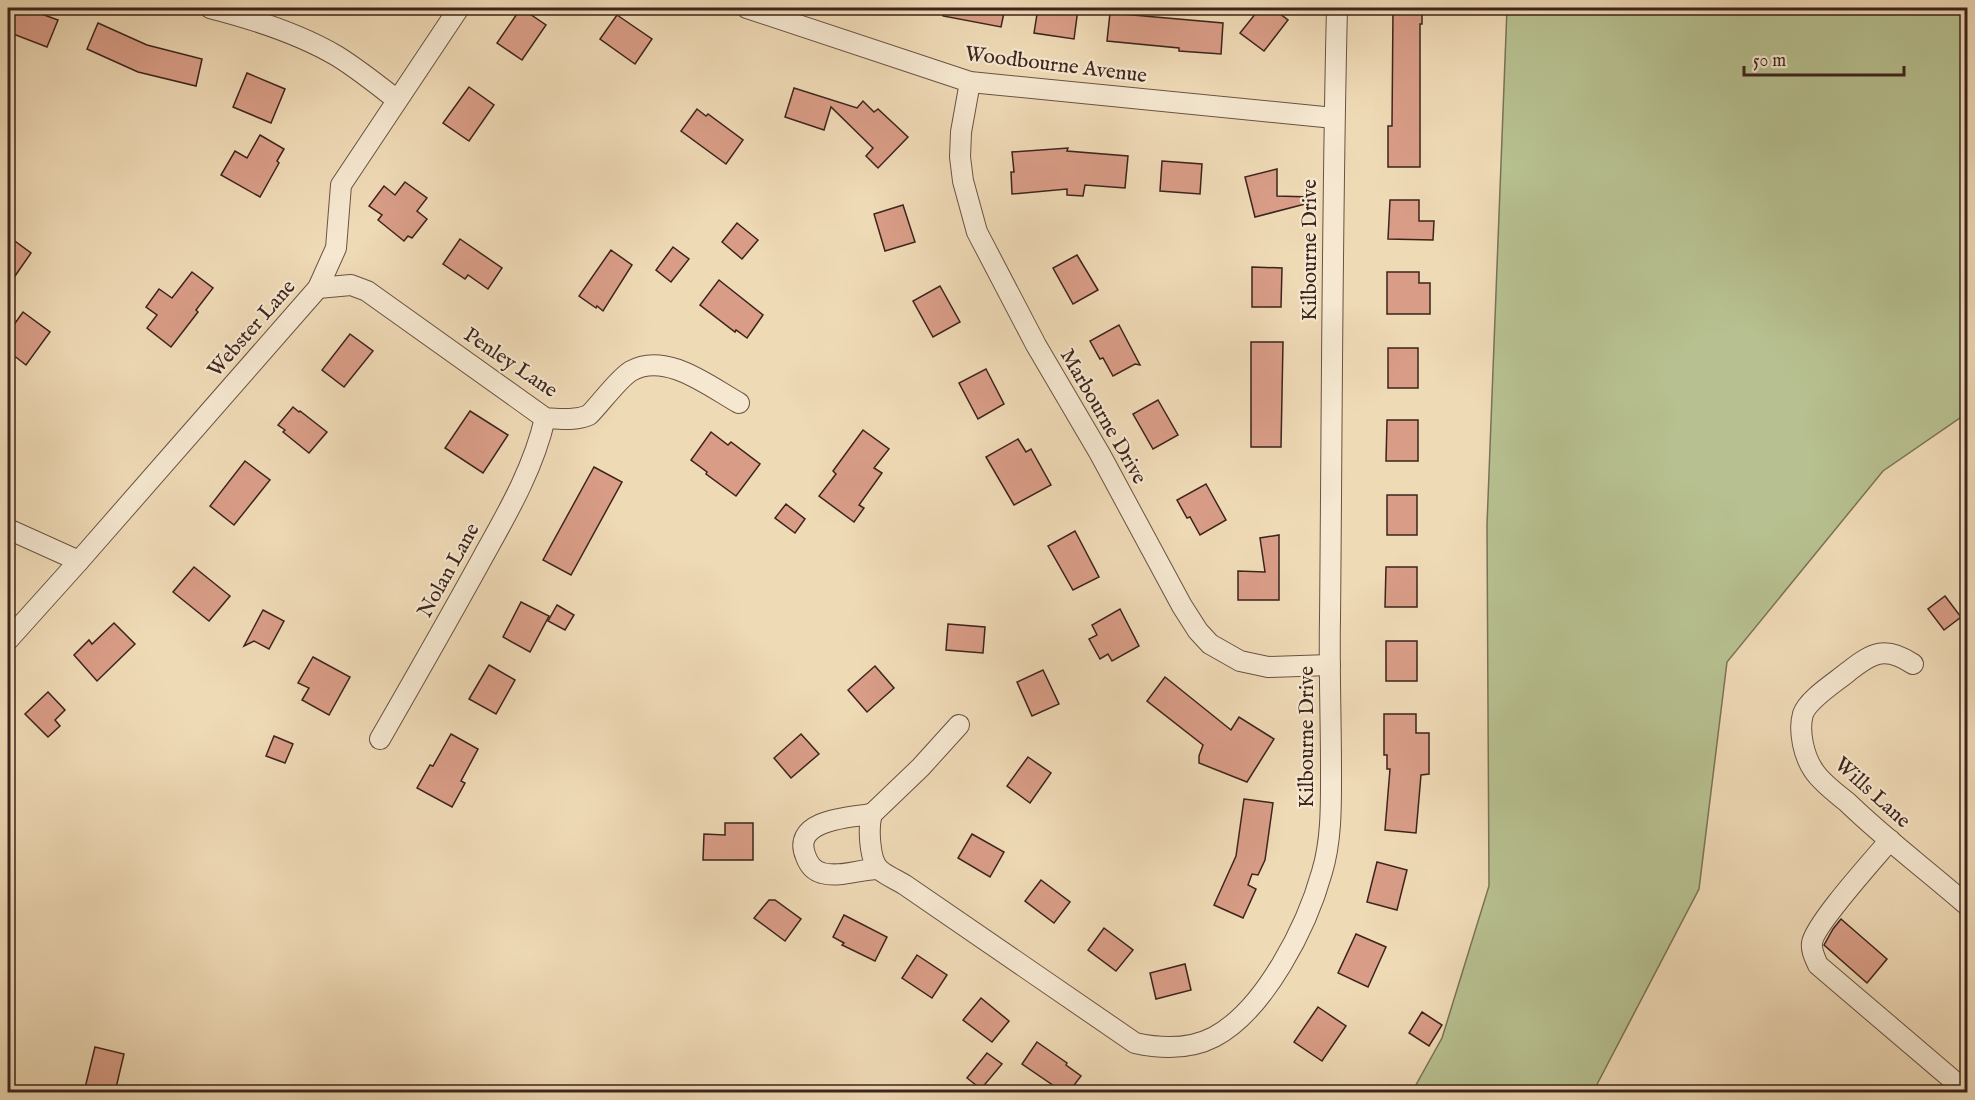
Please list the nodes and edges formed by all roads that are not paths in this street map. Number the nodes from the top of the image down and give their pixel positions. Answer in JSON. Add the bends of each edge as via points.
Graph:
{"nodes":[{"id":1,"x":210,"y":8,"type":"edge"},
{"id":2,"x":459,"y":8,"type":"edge"},
{"id":3,"x":747,"y":8,"type":"edge"},
{"id":4,"x":1337,"y":8,"type":"edge"},
{"id":5,"x":970,"y":82,"type":"junction"},
{"id":6,"x":397,"y":100,"type":"junction"},
{"id":7,"x":1334,"y":118,"type":"junction"},
{"id":8,"x":318,"y":288,"type":"junction"},
{"id":9,"x":739,"y":403,"type":"dead end"},
{"id":10,"x":545,"y":418,"type":"junction"},
{"id":11,"x":8,"y":529,"type":"edge"},
{"id":12,"x":79,"y":561,"type":"junction"},
{"id":13,"x":8,"y":640,"type":"edge"},
{"id":14,"x":1913,"y":664,"type":"dead end"},
{"id":15,"x":1329,"y":665,"type":"junction"},
{"id":16,"x":959,"y":725,"type":"dead end"},
{"id":17,"x":380,"y":739,"type":"dead end"},
{"id":18,"x":872,"y":814,"type":"junction"},
{"id":19,"x":1890,"y":840,"type":"junction"},
{"id":20,"x":878,"y":869,"type":"junction"},
{"id":21,"x":1968,"y":906,"type":"edge"},
{"id":22,"x":1967,"y":1092,"type":"edge"}],
"edges":[{"from":1,"to":6,"type":"street","via":[[304,39],[337,56]]},
{"from":2,"to":6,"type":"street","name":"Webster Lane"},
{"from":3,"to":5,"type":"street","name":"Woodbourne Avenue"},
{"from":4,"to":7,"type":"street","name":"Kilbourne Drive"},
{"from":5,"to":7,"type":"street","name":"Woodbourne Avenue"},
{"from":5,"to":15,"type":"street","name":"Marbourne Drive","via":[[960,132],[960,157],[977,232],[1035,345],[1182,606],[1210,644],[1240,661],[1268,667]]},
{"from":6,"to":8,"type":"street","name":"Webster Lane","via":[[341,185],[336,248]]},
{"from":7,"to":15,"type":"street","name":"Kilbourne Drive"},
{"from":8,"to":10,"type":"street","name":"Penley Lane","via":[[351,285],[367,291]]},
{"from":8,"to":12,"type":"street","name":"Webster Lane"},
{"from":9,"to":10,"type":"street","name":"Penley Lane","via":[[671,368],[644,366],[630,372],[589,415]]},
{"from":10,"to":17,"type":"street","name":"Nolan Lane","via":[[537,450],[499,527]]},
{"from":11,"to":12,"type":"street"},
{"from":12,"to":13,"type":"street","name":"Webster Lane"},
{"from":14,"to":19,"type":"street","name":"Wills Lane","via":[[1891,652],[1864,659],[1811,702],[1801,724],[1814,771]]},
{"from":15,"to":20,"type":"street","name":"Kilbourne Drive","via":[[1330,816],[1323,868],[1310,911],[1293,947],[1242,1016],[1211,1038],[1174,1048],[1136,1043]]},
{"from":16,"to":18,"type":"street"},
{"from":18,"to":20,"type":"street","via":[[872,852]]},
{"from":18,"to":20,"type":"street","via":[[811,829],[803,845],[811,867],[820,873]]},
{"from":19,"to":21,"type":"street","name":"Wills Lane"},
{"from":19,"to":22,"type":"street","via":[[1822,923],[1812,941],[1812,950],[1825,972]]}]}
